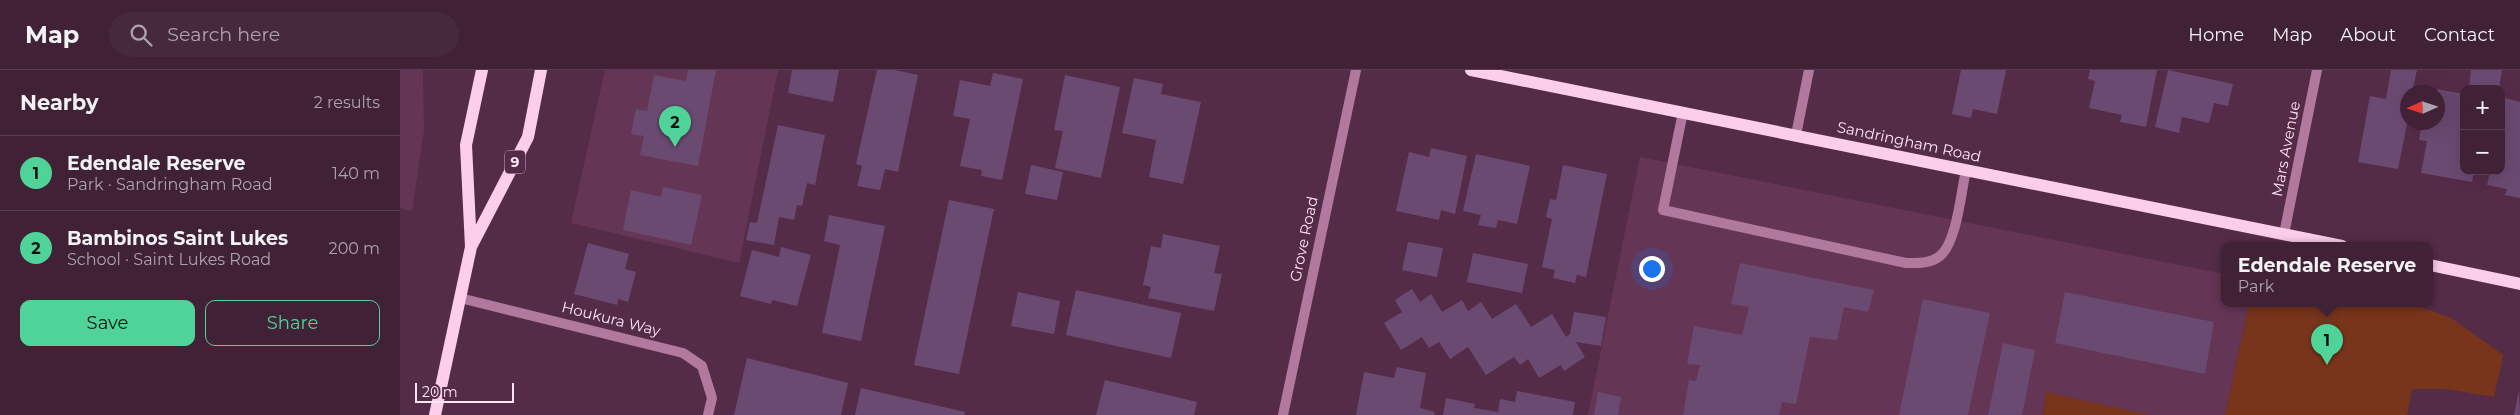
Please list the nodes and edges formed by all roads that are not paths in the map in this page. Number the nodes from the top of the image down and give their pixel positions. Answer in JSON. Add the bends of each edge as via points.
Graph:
{"nodes":[{"id":1,"x":482,"y":70,"type":"edge"},
{"id":2,"x":541,"y":70,"type":"edge"},
{"id":3,"x":1356,"y":70,"type":"edge"},
{"id":4,"x":1470,"y":70,"type":"edge"},
{"id":5,"x":1809,"y":70,"type":"edge"},
{"id":6,"x":2317,"y":70,"type":"edge"},
{"id":7,"x":1683,"y":112,"type":"junction"},
{"id":8,"x":1796,"y":135,"type":"junction"},
{"id":9,"x":1966,"y":170,"type":"junction"},
{"id":10,"x":2284,"y":234,"type":"junction"},
{"id":11,"x":2323,"y":242,"type":"edge"},
{"id":12,"x":471,"y":247,"type":"junction"},
{"id":13,"x":2433,"y":266,"type":"edge"},
{"id":14,"x":2520,"y":284,"type":"edge"},
{"id":15,"x":460,"y":298,"type":"junction"},
{"id":16,"x":435,"y":415,"type":"edge"},
{"id":17,"x":708,"y":415,"type":"edge"},
{"id":18,"x":1283,"y":415,"type":"edge"}],
"edges":[{"from":1,"to":12,"type":"main road","number":"9","via":[[466,146]]},
{"from":2,"to":12,"type":"main road","number":"9","via":[[528,137]]},
{"from":3,"to":18,"type":"street","name":"Grove Road"},
{"from":4,"to":7,"type":"main road","name":"Sandringham Road"},
{"from":5,"to":8,"type":"street"},
{"from":6,"to":10,"type":"street","name":"Mars Avenue"},
{"from":7,"to":8,"type":"main road","name":"Sandringham Road"},
{"from":7,"to":9,"type":"street","via":[[1663,210],[1906,263],[1923,263],[1940,256],[1949,244]]},
{"from":8,"to":9,"type":"main road","name":"Sandringham Road"},
{"from":9,"to":10,"type":"main road","name":"Sandringham Road"},
{"from":10,"to":11,"type":"main road","name":"Sandringham Road"},
{"from":12,"to":15,"type":"main road","number":"9"},
{"from":13,"to":14,"type":"main road"},
{"from":15,"to":16,"type":"main road","number":"9"},
{"from":15,"to":17,"type":"street","name":"Houkura Way","via":[[683,352],[702,366],[712,398]]}]}
